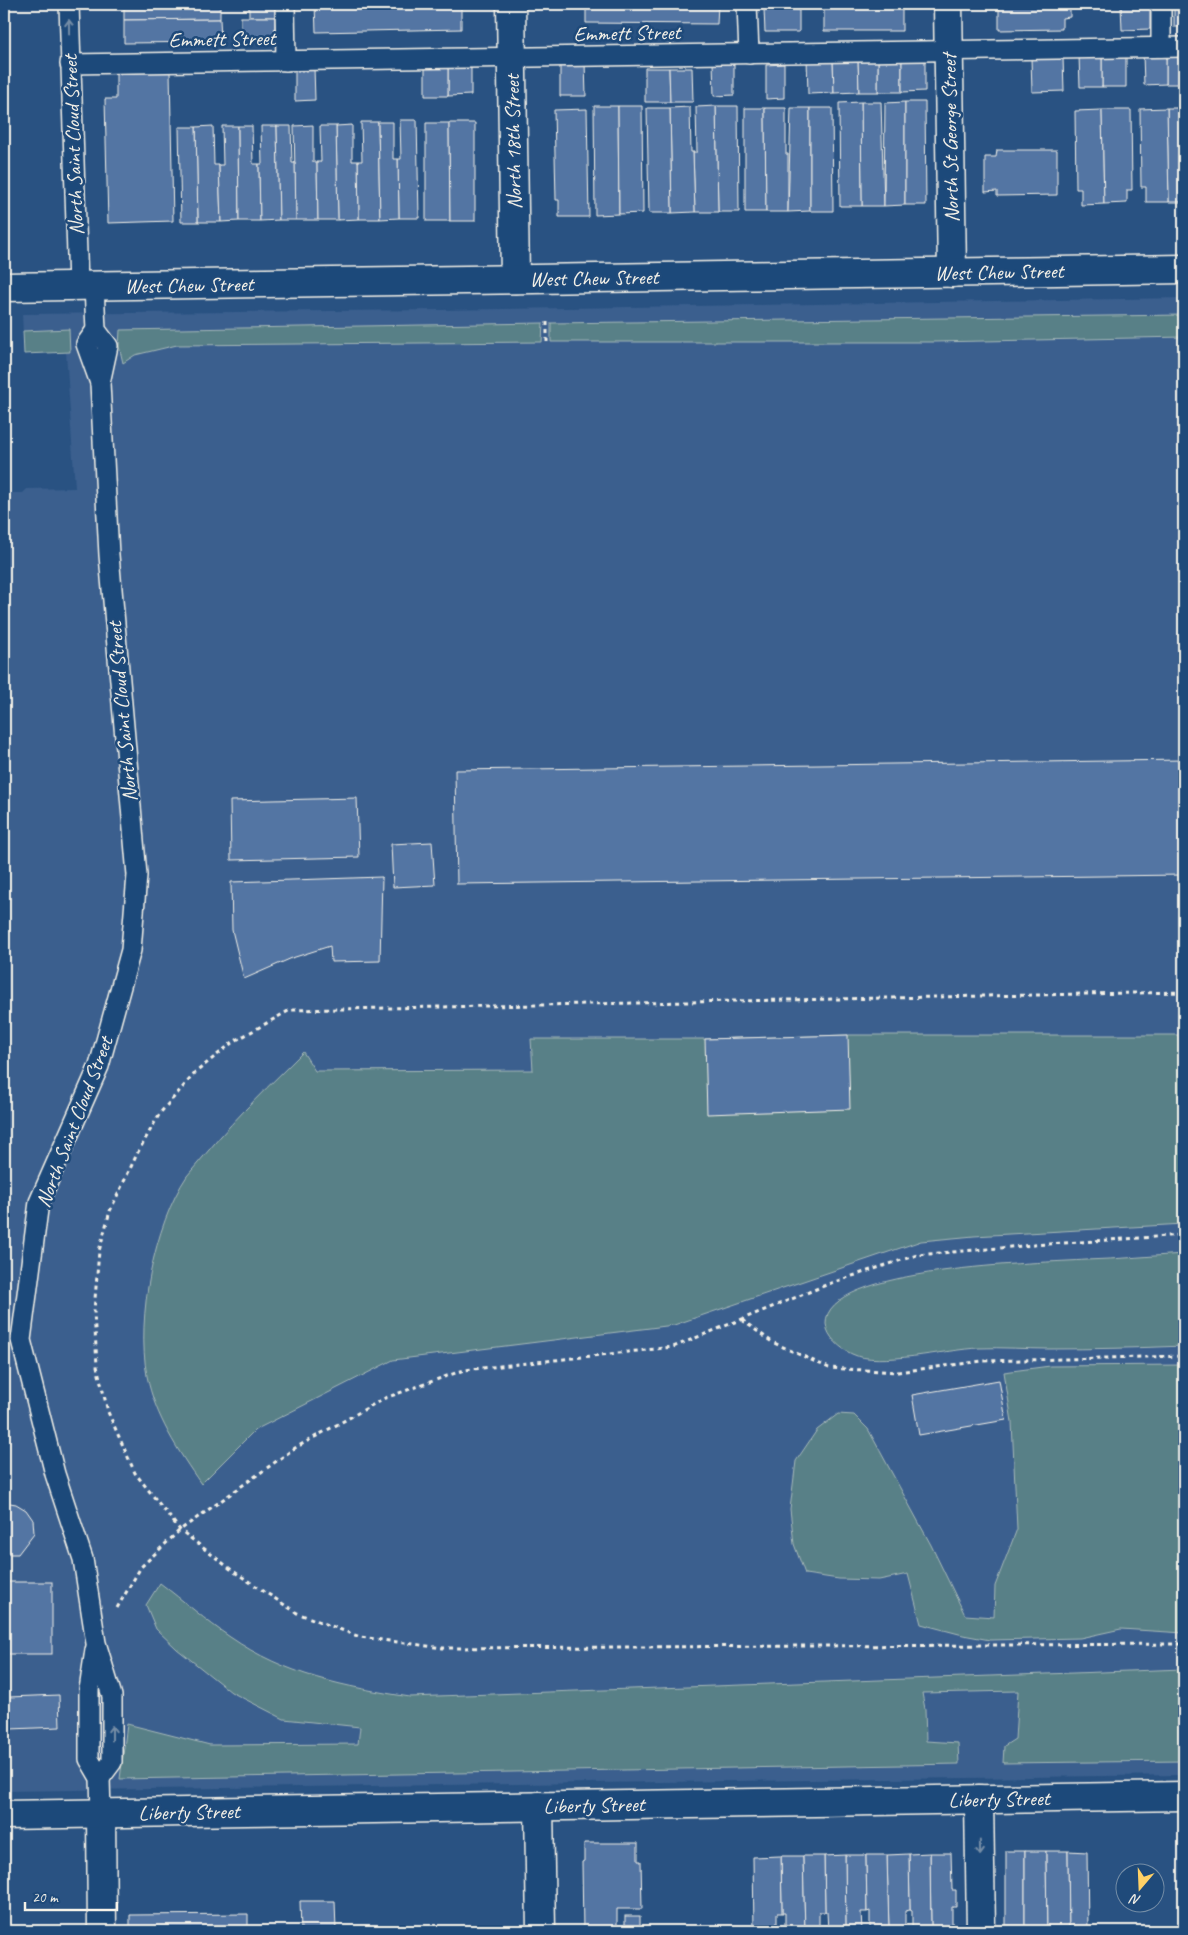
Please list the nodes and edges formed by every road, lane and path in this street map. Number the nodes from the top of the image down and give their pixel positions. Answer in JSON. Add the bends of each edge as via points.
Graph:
{"nodes":[{"id":1,"x":69,"y":4,"type":"edge"},
{"id":2,"x":285,"y":4,"type":"edge"},
{"id":3,"x":511,"y":4,"type":"edge"},
{"id":4,"x":748,"y":4,"type":"edge"},
{"id":5,"x":948,"y":4,"type":"edge"},
{"id":6,"x":1161,"y":4,"type":"edge"},
{"id":7,"x":1161,"y":47,"type":"junction"},
{"id":8,"x":1184,"y":47,"type":"edge"},
{"id":9,"x":949,"y":51,"type":"junction"},
{"id":10,"x":749,"y":54,"type":"junction"},
{"id":11,"x":512,"y":57,"type":"junction"},
{"id":12,"x":286,"y":61,"type":"junction"},
{"id":13,"x":70,"y":64,"type":"junction"},
{"id":14,"x":1184,"y":269,"type":"edge"},
{"id":15,"x":952,"y":273,"type":"junction"},
{"id":16,"x":515,"y":279,"type":"junction"},
{"id":17,"x":86,"y":286,"type":"junction"},
{"id":18,"x":4,"y":287,"type":"edge"},
{"id":19,"x":548,"y":319,"type":"dead end"},
{"id":20,"x":547,"y":342,"type":"dead end"},
{"id":21,"x":1184,"y":992,"type":"edge"},
{"id":22,"x":1184,"y":1235,"type":"edge"},
{"id":23,"x":742,"y":1320,"type":"junction"},
{"id":24,"x":1184,"y":1356,"type":"edge"},
{"id":25,"x":180,"y":1530,"type":"junction"},
{"id":26,"x":96,"y":1643,"type":"junction"},
{"id":27,"x":1184,"y":1644,"type":"edge"},
{"id":28,"x":1184,"y":1796,"type":"edge"},
{"id":29,"x":979,"y":1799,"type":"junction"},
{"id":30,"x":539,"y":1806,"type":"junction"},
{"id":31,"x":101,"y":1813,"type":"junction"},
{"id":32,"x":4,"y":1815,"type":"edge"},
{"id":33,"x":102,"y":1931,"type":"edge"},
{"id":34,"x":541,"y":1931,"type":"edge"},
{"id":35,"x":981,"y":1931,"type":"edge"}],
"edges":[{"from":13,"to":1,"type":"lane","name":"North Saint Cloud Street","one_way":true},
{"from":2,"to":12,"type":"lane"},
{"from":3,"to":11,"type":"street","name":"North 18th Street"},
{"from":4,"to":10,"type":"lane"},
{"from":5,"to":9,"type":"street","name":"North St George Street"},
{"from":6,"to":7,"type":"lane"},
{"from":7,"to":8,"type":"lane","name":"Emmett Street"},
{"from":7,"to":9,"type":"lane","name":"Emmett Street"},
{"from":9,"to":10,"type":"lane","name":"Emmett Street"},
{"from":9,"to":15,"type":"street","name":"North St George Street"},
{"from":10,"to":11,"type":"lane","name":"Emmett Street"},
{"from":11,"to":12,"type":"lane","name":"Emmett Street"},
{"from":11,"to":16,"type":"street","name":"North 18th Street"},
{"from":12,"to":13,"type":"lane","name":"Emmett Street"},
{"from":13,"to":17,"type":"lane","name":"North Saint Cloud Street"},
{"from":14,"to":15,"type":"street","name":"West Chew Street"},
{"from":15,"to":16,"type":"street","name":"West Chew Street"},
{"from":16,"to":17,"type":"street","name":"West Chew Street"},
{"from":17,"to":18,"type":"street","name":"West Chew Street"},
{"from":17,"to":26,"type":"lane","name":"North Saint Cloud Street","via":[[96,330],[86,344],[100,384],[110,555],[137,875],[131,950],[100,1066],[39,1202],[21,1340],[55,1474],[83,1559]]},
{"from":19,"to":20,"type":"path"},
{"from":21,"to":25,"type":"path","via":[[290,1010],[233,1042],[196,1072],[160,1113],[110,1210],[98,1251],[94,1311],[97,1366],[108,1412],[135,1473]]},
{"from":22,"to":23,"type":"path","via":[[917,1255],[832,1283]]},
{"from":23,"to":24,"type":"path","via":[[772,1342],[828,1368],[898,1372],[983,1361]]},
{"from":23,"to":25,"type":"path","via":[[673,1347],[464,1370],[385,1398],[295,1448]]},
{"from":25,"to":26,"type":"path","via":[[141,1567]]},
{"from":25,"to":27,"type":"path","via":[[233,1571],[297,1613],[360,1637],[443,1648]]},
{"from":26,"to":31,"type":"lane","name":"North Saint Cloud Street","via":[[89,1690],[89,1759],[100,1778]]},
{"from":28,"to":29,"type":"street","name":"Liberty Street"},
{"from":29,"to":30,"type":"street","name":"Liberty Street"},
{"from":29,"to":35,"type":"street","one_way":true},
{"from":30,"to":31,"type":"street","name":"Liberty Street"},
{"from":30,"to":34,"type":"street"},
{"from":31,"to":32,"type":"street","name":"Liberty Street"},
{"from":31,"to":33,"type":"street","name":"North Saint Cloud Street"}]}
